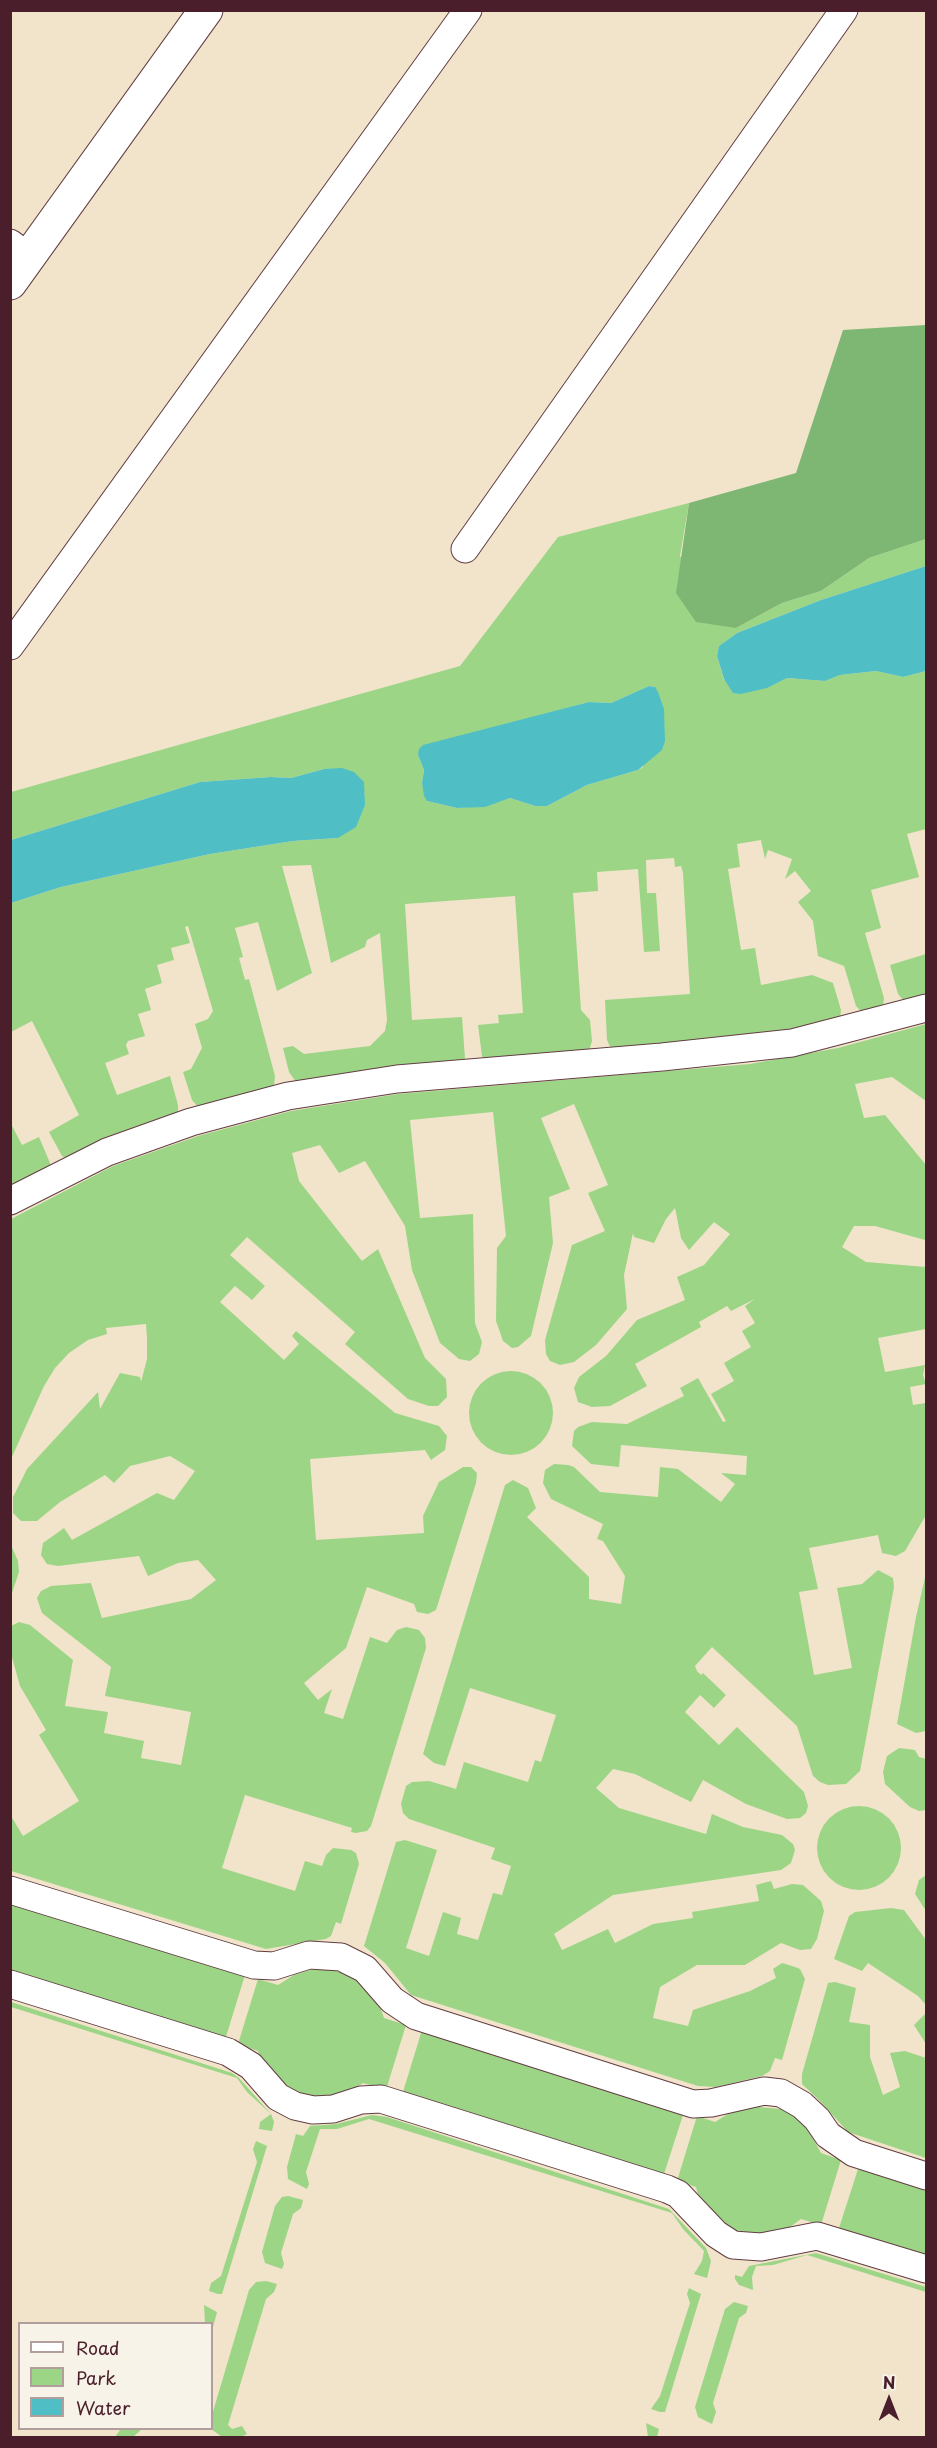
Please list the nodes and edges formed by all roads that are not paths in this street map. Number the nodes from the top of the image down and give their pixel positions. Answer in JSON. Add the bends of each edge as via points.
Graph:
{"nodes":[{"id":1,"x":206,"y":10,"type":"edge"},
{"id":2,"x":468,"y":10,"type":"edge"},
{"id":3,"x":844,"y":10,"type":"edge"},
{"id":4,"x":17,"y":261,"type":"edge"},
{"id":5,"x":465,"y":549,"type":"dead end"},
{"id":6,"x":10,"y":646,"type":"edge"},
{"id":7,"x":927,"y":1008,"type":"edge"},
{"id":8,"x":10,"y":1201,"type":"edge"},
{"id":9,"x":10,"y":1890,"type":"edge"},
{"id":10,"x":10,"y":1984,"type":"edge"},
{"id":11,"x":927,"y":2176,"type":"edge"},
{"id":12,"x":927,"y":2269,"type":"edge"}],
"edges":[{"from":1,"to":4,"type":"street"},
{"from":2,"to":6,"type":"street"},
{"from":3,"to":5,"type":"street"},
{"from":7,"to":8,"type":"street","via":[[792,1043],[397,1079],[288,1096],[191,1122],[107,1152]]},
{"from":9,"to":11,"type":"street","via":[[254,1965],[274,1966],[309,1955],[341,1957],[365,1969],[392,2000],[416,2016],[693,2104],[764,2091],[781,2093],[802,2105],[828,2135],[854,2154]]},
{"from":10,"to":12,"type":"street","via":[[228,2052],[251,2066],[278,2097],[295,2106],[333,2109],[361,2100],[381,2099],[667,2189],[684,2199],[716,2234],[733,2245],[761,2247],[817,2236]]}]}
